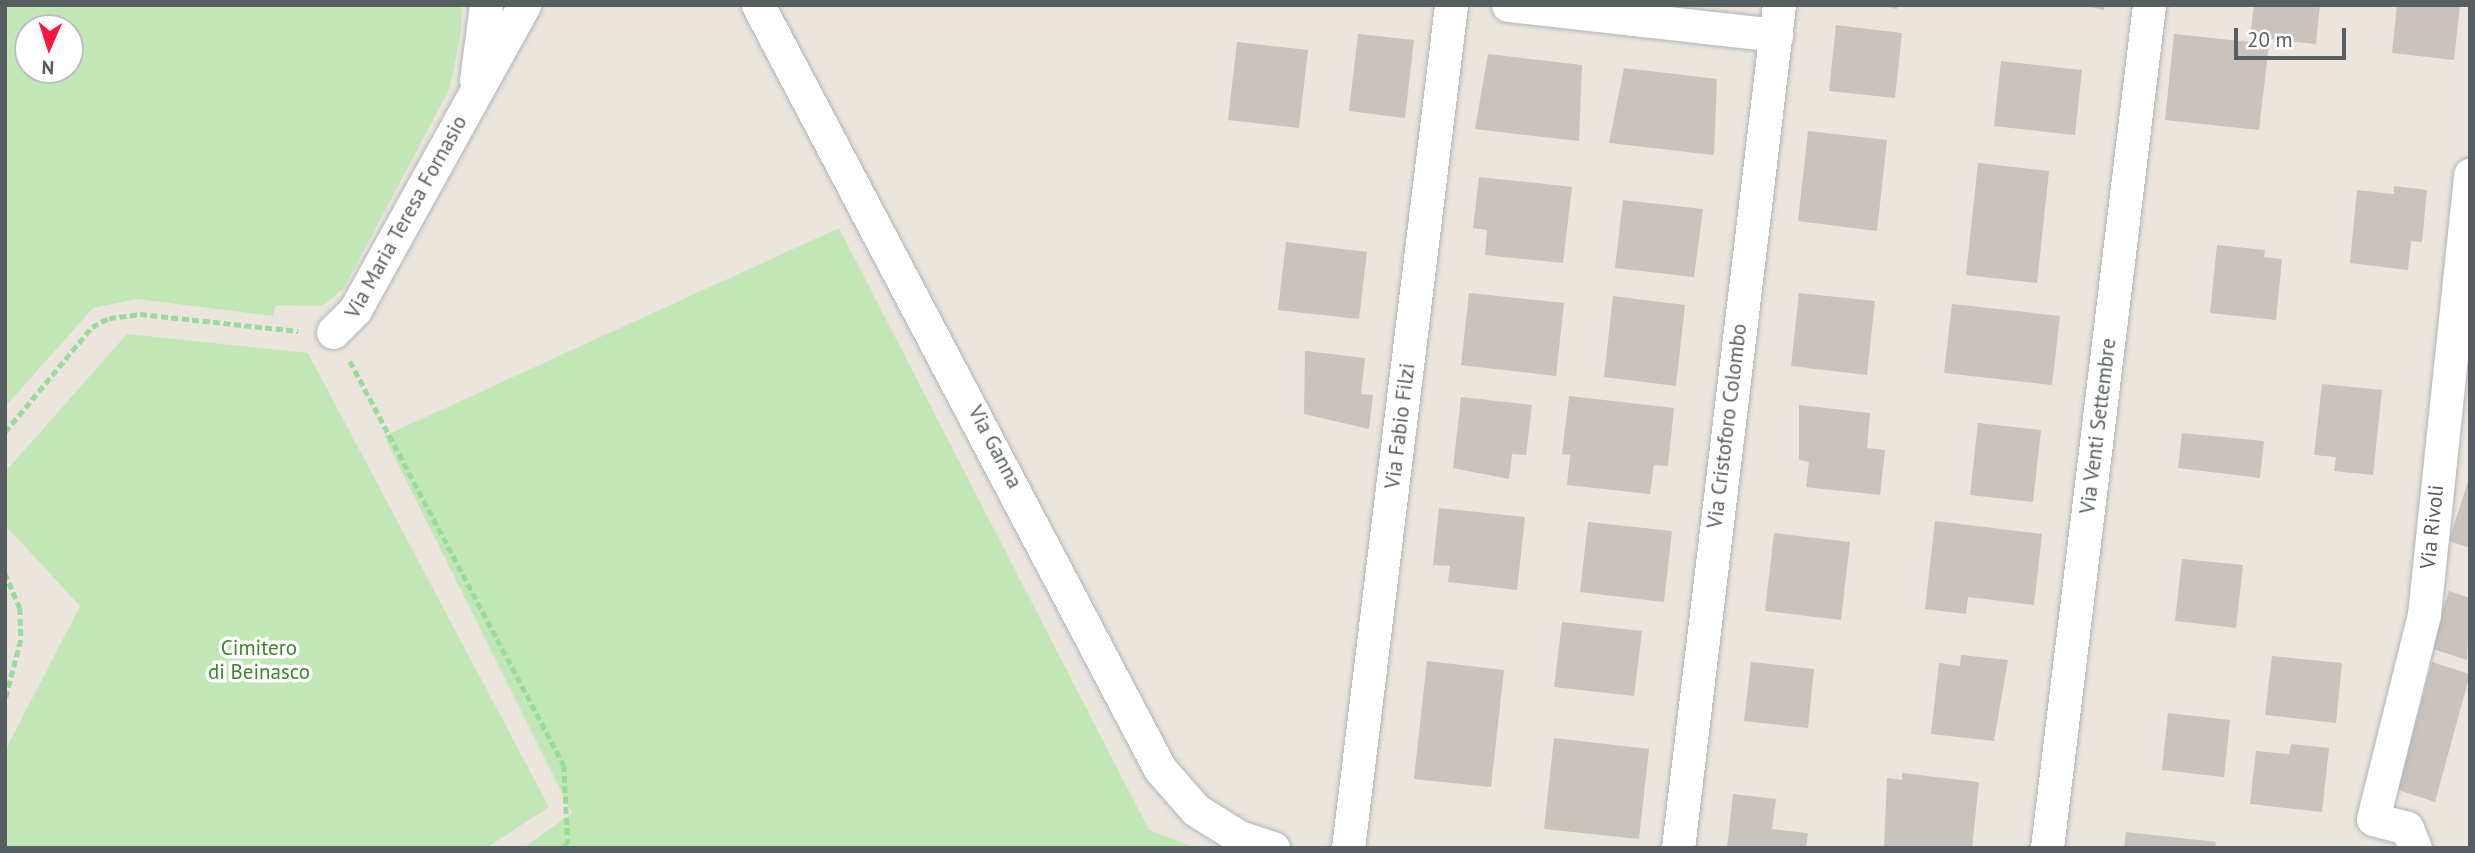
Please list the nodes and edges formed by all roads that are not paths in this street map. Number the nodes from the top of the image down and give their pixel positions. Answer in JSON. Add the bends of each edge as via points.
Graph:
{"nodes":[{"id":1,"x":486,"y":5,"type":"edge"},
{"id":2,"x":524,"y":5,"type":"edge"},
{"id":3,"x":758,"y":5,"type":"edge"},
{"id":4,"x":1451,"y":5,"type":"edge"},
{"id":5,"x":1508,"y":5,"type":"edge"},
{"id":6,"x":2149,"y":5,"type":"edge"},
{"id":7,"x":1778,"y":20,"type":"edge"},
{"id":8,"x":473,"y":96,"type":"junction"},
{"id":9,"x":2470,"y":174,"type":"edge"},
{"id":10,"x":333,"y":332,"type":"road end"},
{"id":11,"x":1273,"y":848,"type":"edge"},
{"id":12,"x":1348,"y":848,"type":"edge"},
{"id":13,"x":1678,"y":848,"type":"edge"},
{"id":14,"x":2047,"y":848,"type":"edge"},
{"id":15,"x":2415,"y":848,"type":"edge"}],
"edges":[{"from":1,"to":8,"type":"street","name":"Via Maria Teresa Fornasio"},
{"from":2,"to":8,"type":"street","name":"Via Maria Teresa Fornasio"},
{"from":3,"to":11,"type":"street","name":"Via Ganna","via":[[1160,769],[1196,810],[1239,836]]},
{"from":4,"to":12,"type":"street","name":"Via Fabio Filzi"},
{"from":5,"to":7,"type":"street"},
{"from":6,"to":14,"type":"street","name":"Via Venti Settembre"},
{"from":7,"to":13,"type":"street","name":"Via Cristoforo Colombo"},
{"from":8,"to":10,"type":"street","name":"Via Maria Teresa Fornasio","via":[[355,310]]},
{"from":9,"to":15,"type":"street","name":"Via Rivoli","via":[[2424,614],[2373,819],[2407,828]]}]}
